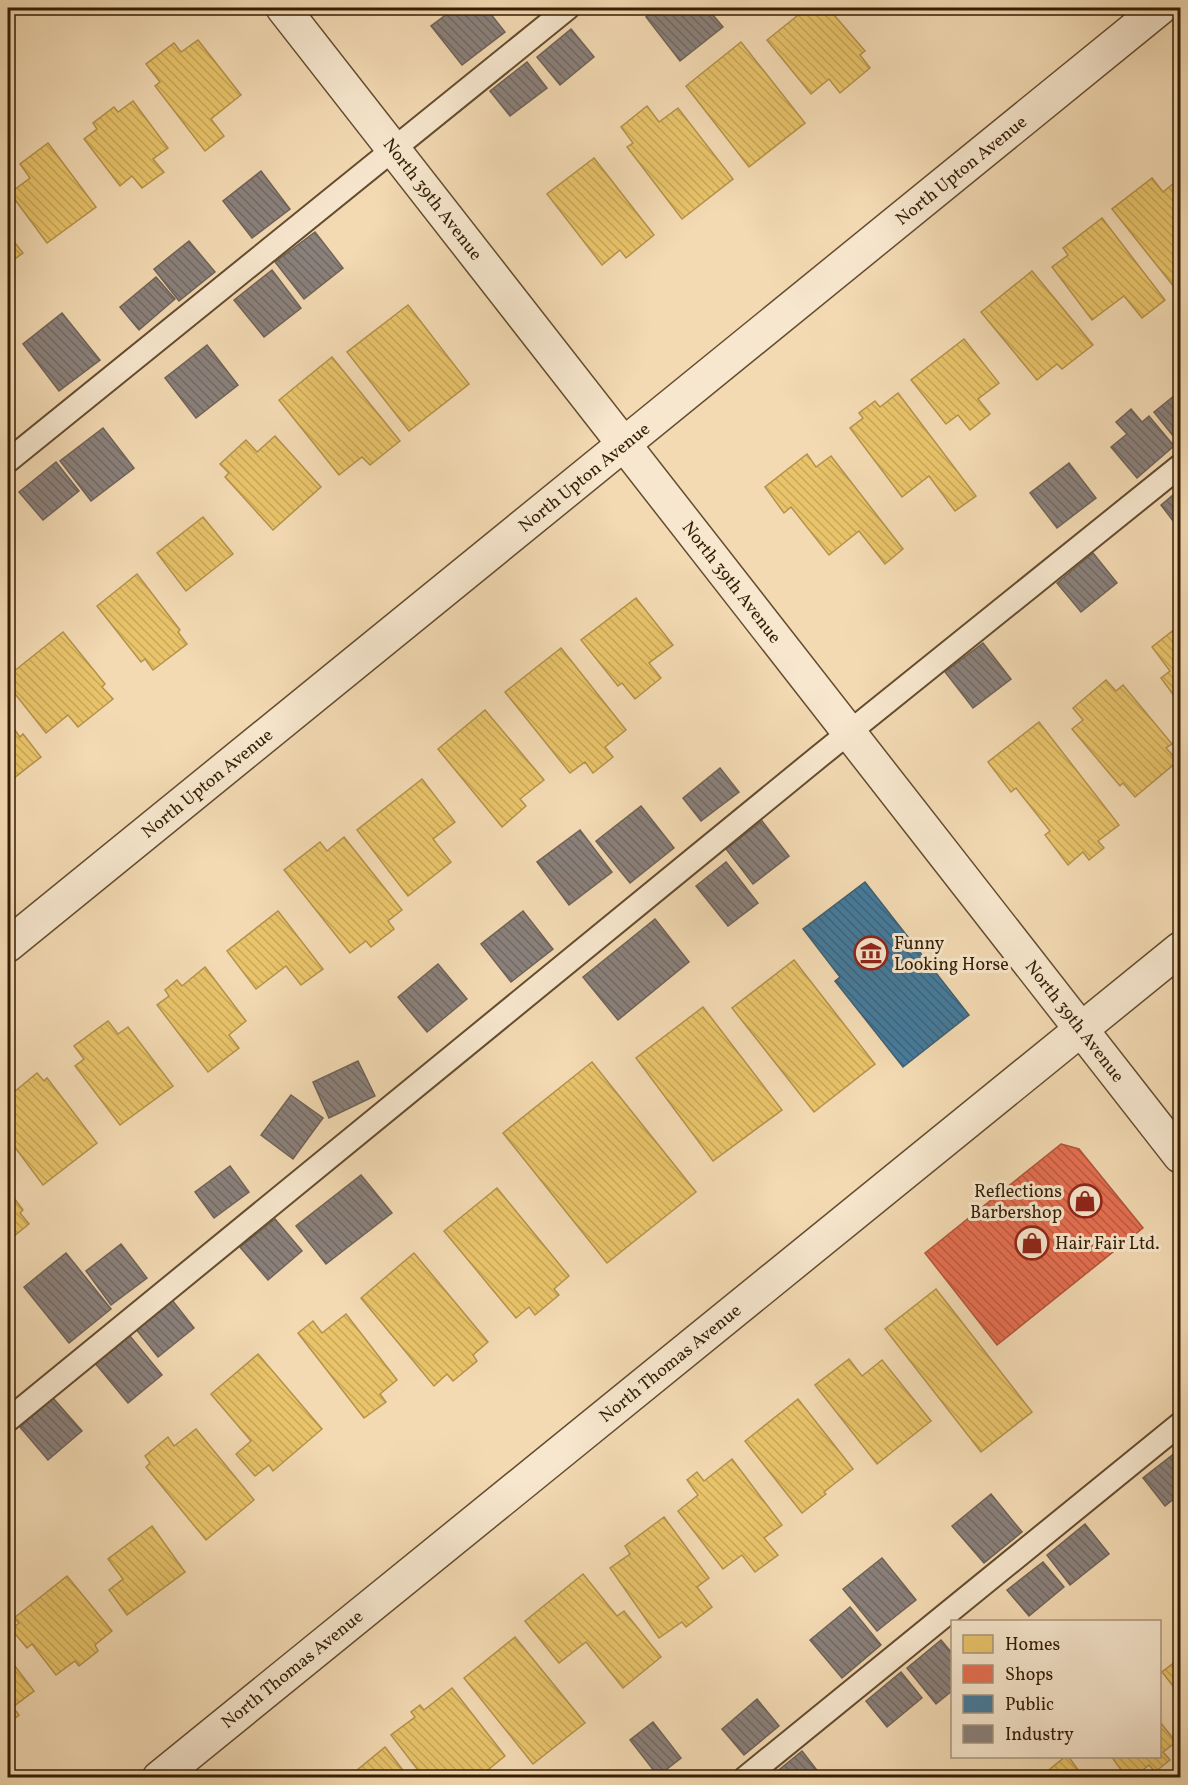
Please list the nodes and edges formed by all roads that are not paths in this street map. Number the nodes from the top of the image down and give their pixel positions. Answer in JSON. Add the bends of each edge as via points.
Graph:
{"nodes":[{"id":1,"x":283,"y":8,"type":"edge"},
{"id":2,"x":568,"y":8,"type":"edge"},
{"id":3,"x":1160,"y":8,"type":"edge"},
{"id":4,"x":393,"y":148,"type":"junction"},
{"id":5,"x":625,"y":444,"type":"junction"},
{"id":6,"x":8,"y":461,"type":"edge"},
{"id":7,"x":1180,"y":466,"type":"edge"},
{"id":8,"x":850,"y":733,"type":"junction"},
{"id":9,"x":8,"y":945,"type":"edge"},
{"id":10,"x":1180,"y":949,"type":"edge"},
{"id":11,"x":1082,"y":1029,"type":"junction"},
{"id":12,"x":1180,"y":1156,"type":"edge"},
{"id":13,"x":8,"y":1420,"type":"edge"},
{"id":14,"x":1180,"y":1424,"type":"edge"},
{"id":15,"x":159,"y":1778,"type":"edge"},
{"id":16,"x":745,"y":1778,"type":"edge"}],
"edges":[{"from":1,"to":4,"type":"street","name":"North 39th Avenue"},
{"from":2,"to":4,"type":"lane"},
{"from":3,"to":5,"type":"street","name":"North Upton Avenue"},
{"from":4,"to":5,"type":"street","name":"North 39th Avenue"},
{"from":4,"to":6,"type":"lane"},
{"from":5,"to":8,"type":"street","name":"North 39th Avenue"},
{"from":5,"to":9,"type":"street","name":"North Upton Avenue"},
{"from":7,"to":8,"type":"lane"},
{"from":8,"to":11,"type":"street","name":"North 39th Avenue"},
{"from":8,"to":13,"type":"lane"},
{"from":10,"to":11,"type":"street","name":"North Thomas Avenue"},
{"from":11,"to":12,"type":"street","name":"North 39th Avenue"},
{"from":11,"to":15,"type":"street","name":"North Thomas Avenue"},
{"from":14,"to":16,"type":"lane"}]}
